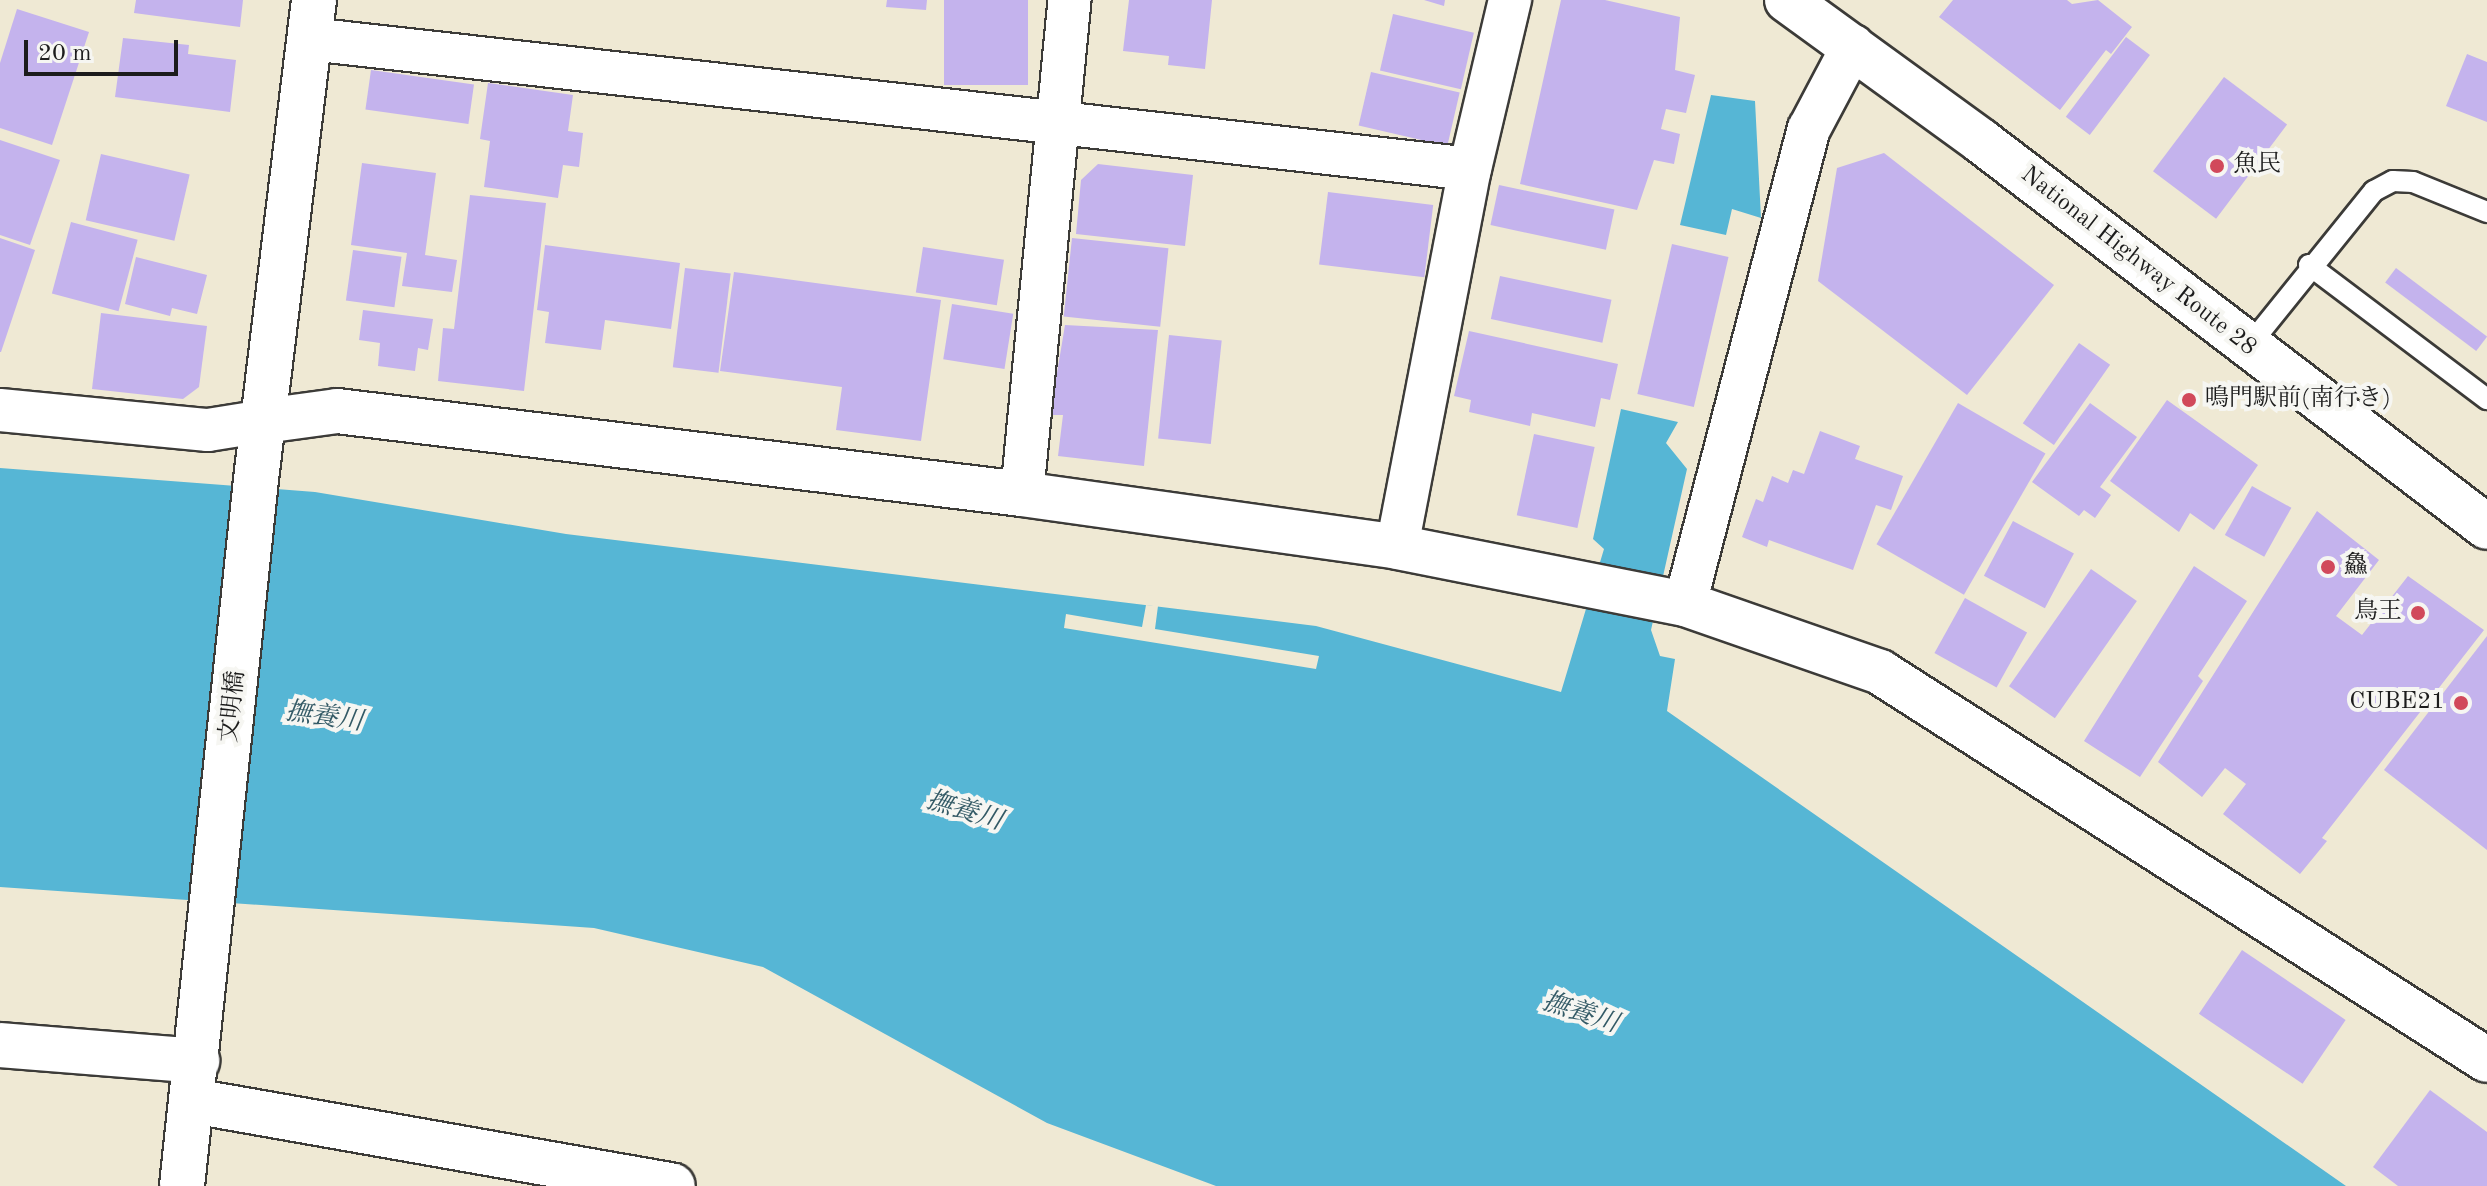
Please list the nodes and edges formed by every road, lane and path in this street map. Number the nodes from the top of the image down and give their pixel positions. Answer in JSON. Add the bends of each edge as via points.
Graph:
{"nodes":[{"id":1,"x":1070,"y":0,"type":"edge"},
{"id":2,"x":1510,"y":0,"type":"edge"},
{"id":3,"x":1787,"y":0,"type":"edge"},
{"id":4,"x":312,"y":19,"type":"edge"},
{"id":5,"x":1853,"y":46,"type":"junction"},
{"id":6,"x":1058,"y":121,"type":"junction"},
{"id":7,"x":1470,"y":169,"type":"junction"},
{"id":8,"x":2487,"y":212,"type":"edge"},
{"id":9,"x":2309,"y":265,"type":"junction"},
{"id":10,"x":2248,"y":347,"type":"junction"},
{"id":11,"x":2487,"y":399,"type":"edge"},
{"id":12,"x":0,"y":410,"type":"edge"},
{"id":13,"x":264,"y":421,"type":"junction"},
{"id":14,"x":1022,"y":494,"type":"junction"},
{"id":15,"x":2487,"y":527,"type":"edge"},
{"id":16,"x":1397,"y":547,"type":"junction"},
{"id":17,"x":1675,"y":602,"type":"junction"},
{"id":18,"x":0,"y":1045,"type":"edge"},
{"id":19,"x":2487,"y":1060,"type":"edge"},
{"id":20,"x":195,"y":1081,"type":"junction"},
{"id":21,"x":182,"y":1186,"type":"edge"},
{"id":22,"x":673,"y":1186,"type":"edge"}],
"edges":[{"from":1,"to":6,"type":"street"},
{"from":2,"to":7,"type":"street"},
{"from":3,"to":5,"type":"main road","name":"National Highway Route 28"},
{"from":4,"to":6,"type":"street"},
{"from":4,"to":13,"type":"main road","name":"文明橋"},
{"from":5,"to":10,"type":"main road","name":"National Highway Route 28"},
{"from":5,"to":17,"type":"street","via":[[1809,129]]},
{"from":6,"to":7,"type":"street"},
{"from":6,"to":14,"type":"street"},
{"from":7,"to":16,"type":"street"},
{"from":8,"to":9,"type":"lane","via":[[2413,182],[2393,181],[2374,191]]},
{"from":9,"to":10,"type":"lane"},
{"from":9,"to":11,"type":"lane"},
{"from":10,"to":15,"type":"main road","name":"National Highway Route 28"},
{"from":12,"to":13,"type":"street","via":[[208,430]]},
{"from":13,"to":14,"type":"main road","via":[[337,411]]},
{"from":13,"to":20,"type":"main road","name":"文明橋"},
{"from":14,"to":16,"type":"main road"},
{"from":16,"to":17,"type":"main road"},
{"from":17,"to":19,"type":"main road","via":[[1880,672]]},
{"from":18,"to":20,"type":"main road"},
{"from":20,"to":21,"type":"main road","name":"文明橋"},
{"from":20,"to":22,"type":"main road"}]}
